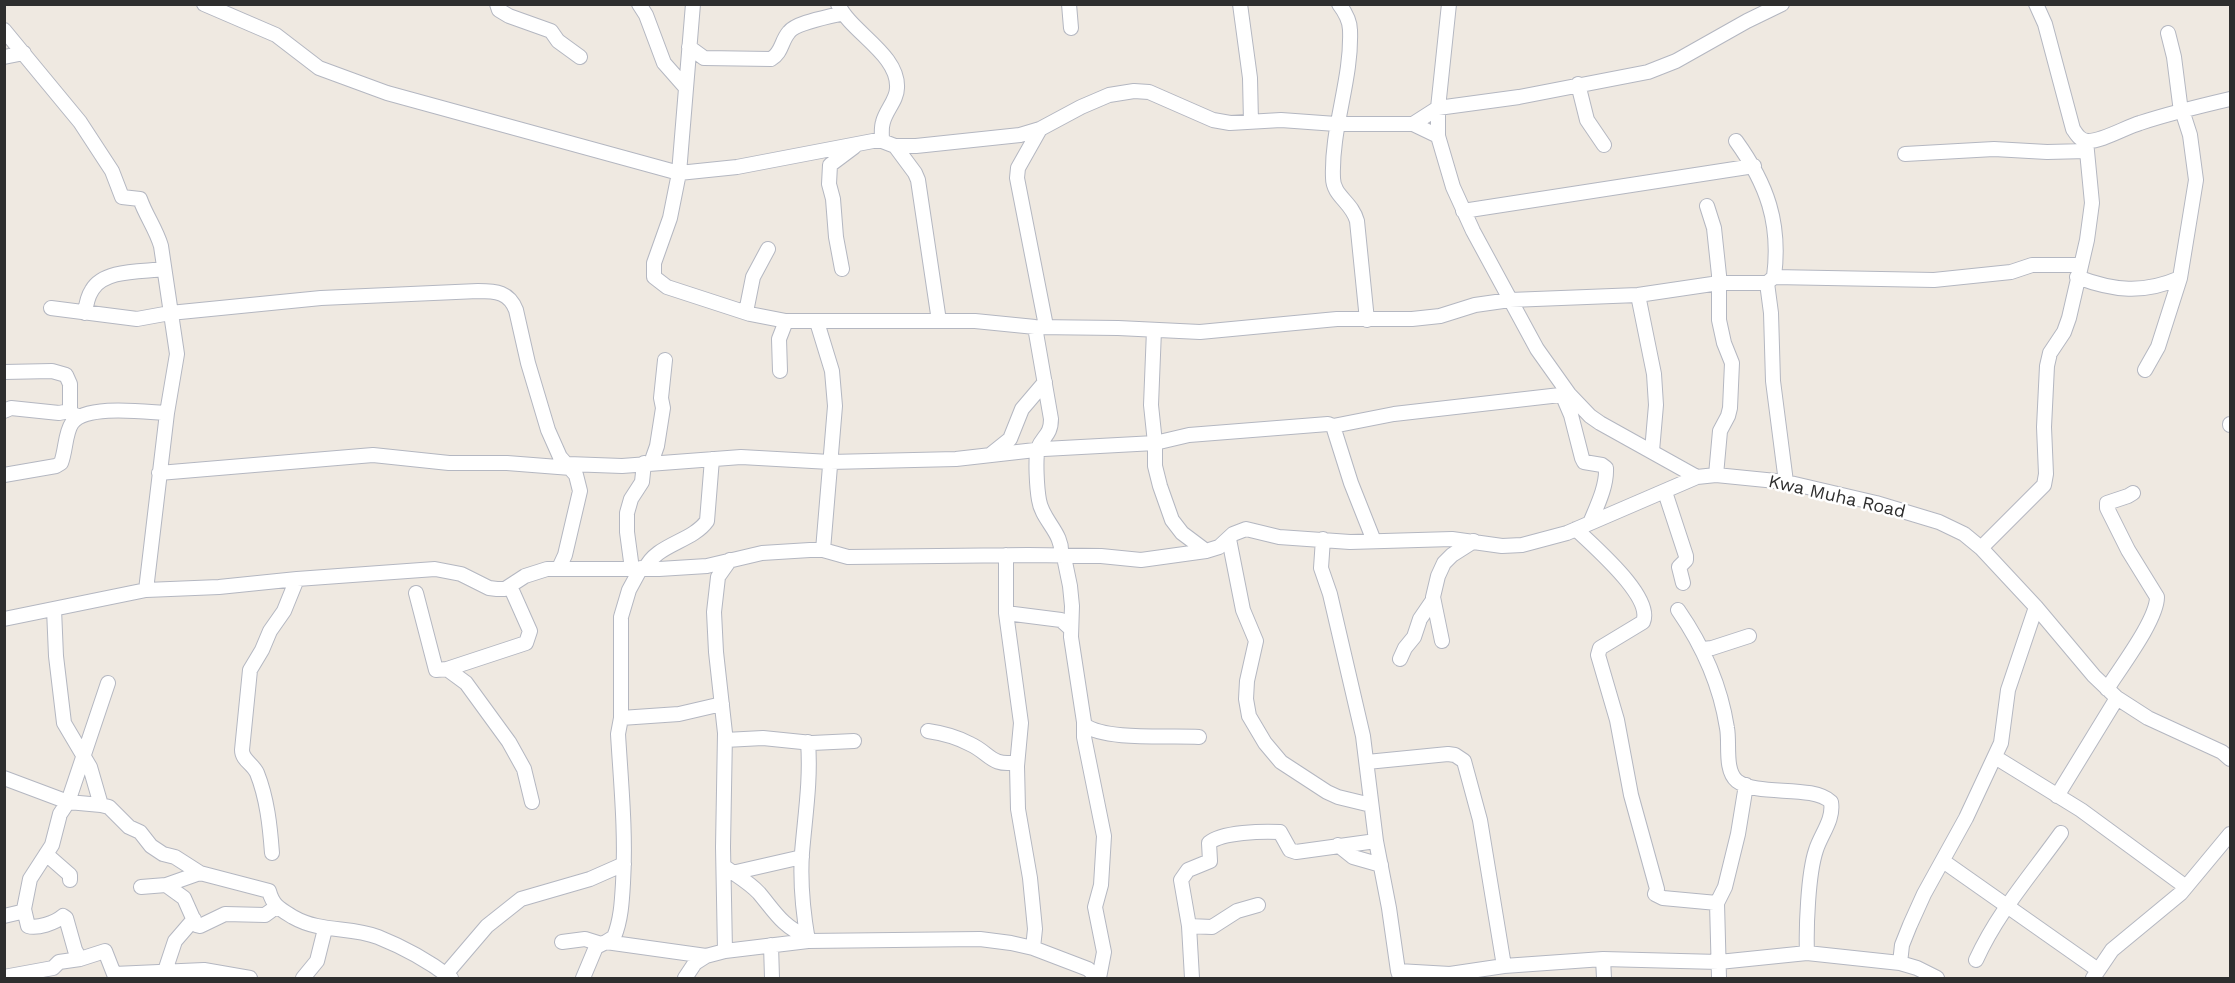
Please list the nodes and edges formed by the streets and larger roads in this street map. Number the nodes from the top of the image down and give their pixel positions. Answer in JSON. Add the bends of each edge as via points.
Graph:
{"nodes":[{"id":1,"x":204,"y":4,"type":"edge"},
{"id":2,"x":497,"y":4,"type":"edge"},
{"id":3,"x":639,"y":4,"type":"edge"},
{"id":4,"x":693,"y":4,"type":"edge"},
{"id":5,"x":1069,"y":4,"type":"edge"},
{"id":6,"x":1240,"y":4,"type":"edge"},
{"id":7,"x":1339,"y":4,"type":"edge"},
{"id":8,"x":1449,"y":4,"type":"edge"},
{"id":9,"x":1782,"y":4,"type":"edge"},
{"id":10,"x":2036,"y":4,"type":"edge"},
{"id":11,"x":841,"y":9,"type":"edge"},
{"id":12,"x":1071,"y":28,"type":"dead end"},
{"id":13,"x":4,"y":30,"type":"edge"},
{"id":14,"x":2168,"y":33,"type":"dead end"},
{"id":15,"x":689,"y":47,"type":"junction"},
{"id":16,"x":24,"y":53,"type":"junction"},
{"id":17,"x":4,"y":57,"type":"edge"},
{"id":18,"x":580,"y":57,"type":"dead end"},
{"id":19,"x":1578,"y":84,"type":"junction"},
{"id":20,"x":686,"y":88,"type":"junction"},
{"id":21,"x":2230,"y":99,"type":"edge"},
{"id":22,"x":1438,"y":108,"type":"junction"},
{"id":23,"x":2182,"y":110,"type":"junction"},
{"id":24,"x":1251,"y":122,"type":"junction"},
{"id":25,"x":1336,"y":124,"type":"junction"},
{"id":26,"x":1413,"y":124,"type":"junction"},
{"id":27,"x":1040,"y":129,"type":"junction"},
{"id":28,"x":1438,"y":136,"type":"junction"},
{"id":29,"x":1736,"y":141,"type":"dead end"},
{"id":30,"x":889,"y":144,"type":"junction"},
{"id":31,"x":1604,"y":145,"type":"dead end"},
{"id":32,"x":856,"y":146,"type":"junction"},
{"id":33,"x":2086,"y":146,"type":"junction"},
{"id":34,"x":1905,"y":154,"type":"dead end"},
{"id":35,"x":1754,"y":166,"type":"junction"},
{"id":36,"x":679,"y":173,"type":"junction"},
{"id":37,"x":1707,"y":206,"type":"dead end"},
{"id":38,"x":1462,"y":211,"type":"junction"},
{"id":39,"x":768,"y":249,"type":"dead end"},
{"id":40,"x":164,"y":269,"type":"junction"},
{"id":41,"x":842,"y":269,"type":"dead end"},
{"id":42,"x":2079,"y":271,"type":"junction"},
{"id":43,"x":2180,"y":278,"type":"junction"},
{"id":44,"x":1771,"y":280,"type":"junction"},
{"id":45,"x":1719,"y":283,"type":"junction"},
{"id":46,"x":1638,"y":295,"type":"junction"},
{"id":47,"x":1510,"y":300,"type":"junction"},
{"id":48,"x":51,"y":308,"type":"dead end"},
{"id":49,"x":746,"y":312,"type":"junction"},
{"id":50,"x":85,"y":313,"type":"junction"},
{"id":51,"x":170,"y":313,"type":"junction"},
{"id":52,"x":1366,"y":320,"type":"junction"},
{"id":53,"x":786,"y":321,"type":"junction"},
{"id":54,"x":939,"y":321,"type":"junction"},
{"id":55,"x":817,"y":322,"type":"junction"},
{"id":56,"x":1041,"y":327,"type":"junction"},
{"id":57,"x":1154,"y":330,"type":"junction"},
{"id":58,"x":665,"y":360,"type":"dead end"},
{"id":59,"x":2145,"y":370,"type":"dead end"},
{"id":60,"x":780,"y":371,"type":"dead end"},
{"id":61,"x":4,"y":372,"type":"edge"},
{"id":62,"x":1045,"y":382,"type":"junction"},
{"id":63,"x":1566,"y":394,"type":"junction"},
{"id":64,"x":4,"y":411,"type":"edge"},
{"id":65,"x":74,"y":413,"type":"junction"},
{"id":66,"x":167,"y":413,"type":"junction"},
{"id":67,"x":1333,"y":426,"type":"junction"},
{"id":68,"x":1155,"y":443,"type":"junction"},
{"id":69,"x":1038,"y":450,"type":"junction"},
{"id":70,"x":1652,"y":451,"type":"junction"},
{"id":71,"x":990,"y":455,"type":"junction"},
{"id":72,"x":712,"y":459,"type":"junction"},
{"id":73,"x":830,"y":462,"type":"junction"},
{"id":74,"x":647,"y":463,"type":"junction"},
{"id":75,"x":569,"y":466,"type":"junction"},
{"id":76,"x":159,"y":473,"type":"junction"},
{"id":77,"x":4,"y":474,"type":"edge"},
{"id":78,"x":1716,"y":475,"type":"junction"},
{"id":79,"x":1697,"y":477,"type":"junction"},
{"id":80,"x":1786,"y":482,"type":"junction"},
{"id":81,"x":1665,"y":492,"type":"junction"},
{"id":82,"x":2133,"y":493,"type":"dead end"},
{"id":83,"x":1590,"y":523,"type":"junction"},
{"id":84,"x":1576,"y":529,"type":"junction"},
{"id":85,"x":1229,"y":539,"type":"junction"},
{"id":86,"x":1323,"y":539,"type":"junction"},
{"id":87,"x":1370,"y":541,"type":"junction"},
{"id":88,"x":1474,"y":541,"type":"junction"},
{"id":89,"x":1981,"y":548,"type":"junction"},
{"id":90,"x":823,"y":550,"type":"junction"},
{"id":91,"x":1206,"y":551,"type":"junction"},
{"id":92,"x":1006,"y":555,"type":"junction"},
{"id":93,"x":1062,"y":557,"type":"junction"},
{"id":94,"x":730,"y":560,"type":"junction"},
{"id":95,"x":707,"y":566,"type":"junction"},
{"id":96,"x":559,"y":568,"type":"junction"},
{"id":97,"x":639,"y":569,"type":"junction"},
{"id":98,"x":297,"y":579,"type":"junction"},
{"id":99,"x":1683,"y":583,"type":"dead end"},
{"id":100,"x":717,"y":585,"type":"junction"},
{"id":101,"x":510,"y":586,"type":"junction"},
{"id":102,"x":146,"y":590,"type":"junction"},
{"id":103,"x":416,"y":593,"type":"dead end"},
{"id":104,"x":1433,"y":600,"type":"junction"},
{"id":105,"x":2036,"y":607,"type":"junction"},
{"id":106,"x":54,"y":609,"type":"junction"},
{"id":107,"x":1678,"y":610,"type":"dead end"},
{"id":108,"x":1006,"y":613,"type":"junction"},
{"id":109,"x":4,"y":619,"type":"edge"},
{"id":110,"x":1071,"y":629,"type":"junction"},
{"id":111,"x":1749,"y":636,"type":"dead end"},
{"id":112,"x":1442,"y":641,"type":"dead end"},
{"id":113,"x":1703,"y":649,"type":"junction"},
{"id":114,"x":1400,"y":659,"type":"dead end"},
{"id":115,"x":447,"y":669,"type":"junction"},
{"id":116,"x":108,"y":683,"type":"dead end"},
{"id":117,"x":2112,"y":694,"type":"junction"},
{"id":118,"x":722,"y":704,"type":"junction"},
{"id":119,"x":621,"y":717,"type":"junction"},
{"id":120,"x":1084,"y":725,"type":"junction"},
{"id":121,"x":928,"y":731,"type":"dead end"},
{"id":122,"x":1199,"y":736,"type":"dead end"},
{"id":123,"x":725,"y":740,"type":"junction"},
{"id":124,"x":854,"y":741,"type":"dead end"},
{"id":125,"x":808,"y":742,"type":"junction"},
{"id":126,"x":83,"y":756,"type":"junction"},
{"id":127,"x":1995,"y":757,"type":"junction"},
{"id":128,"x":2230,"y":759,"type":"edge"},
{"id":129,"x":1017,"y":762,"type":"junction"},
{"id":130,"x":1367,"y":762,"type":"junction"},
{"id":131,"x":4,"y":778,"type":"edge"},
{"id":132,"x":1746,"y":785,"type":"junction"},
{"id":133,"x":2057,"y":796,"type":"junction"},
{"id":134,"x":68,"y":802,"type":"junction"},
{"id":135,"x":532,"y":802,"type":"dead end"},
{"id":136,"x":101,"y":805,"type":"junction"},
{"id":137,"x":1371,"y":806,"type":"junction"},
{"id":138,"x":2061,"y":833,"type":"dead end"},
{"id":139,"x":2230,"y":834,"type":"edge"},
{"id":140,"x":1376,"y":841,"type":"junction"},
{"id":141,"x":1338,"y":845,"type":"junction"},
{"id":142,"x":273,"y":853,"type":"dead end"},
{"id":143,"x":46,"y":854,"type":"junction"},
{"id":144,"x":802,"y":857,"type":"junction"},
{"id":145,"x":1943,"y":861,"type":"junction"},
{"id":146,"x":624,"y":864,"type":"junction"},
{"id":147,"x":1381,"y":865,"type":"junction"},
{"id":148,"x":729,"y":870,"type":"junction"},
{"id":149,"x":200,"y":873,"type":"junction"},
{"id":150,"x":70,"y":880,"type":"dead end"},
{"id":151,"x":166,"y":885,"type":"junction"},
{"id":152,"x":141,"y":887,"type":"dead end"},
{"id":153,"x":2186,"y":887,"type":"junction"},
{"id":154,"x":1717,"y":903,"type":"junction"},
{"id":155,"x":1258,"y":905,"type":"dead end"},
{"id":156,"x":2007,"y":905,"type":"junction"},
{"id":157,"x":276,"y":907,"type":"junction"},
{"id":158,"x":24,"y":909,"type":"junction"},
{"id":159,"x":4,"y":916,"type":"edge"},
{"id":160,"x":194,"y":919,"type":"junction"},
{"id":161,"x":1189,"y":926,"type":"junction"},
{"id":162,"x":325,"y":929,"type":"junction"},
{"id":163,"x":808,"y":939,"type":"junction"},
{"id":164,"x":562,"y":942,"type":"dead end"},
{"id":165,"x":603,"y":943,"type":"junction"},
{"id":166,"x":771,"y":945,"type":"junction"},
{"id":167,"x":1033,"y":948,"type":"junction"},
{"id":168,"x":725,"y":951,"type":"junction"},
{"id":169,"x":1807,"y":953,"type":"junction"},
{"id":170,"x":706,"y":956,"type":"junction"},
{"id":171,"x":80,"y":959,"type":"junction"},
{"id":172,"x":1603,"y":959,"type":"junction"},
{"id":173,"x":1976,"y":960,"type":"dead end"},
{"id":174,"x":1719,"y":962,"type":"junction"},
{"id":175,"x":1900,"y":963,"type":"junction"},
{"id":176,"x":1504,"y":966,"type":"junction"},
{"id":177,"x":165,"y":971,"type":"junction"},
{"id":178,"x":209,"y":974,"type":"edge"},
{"id":179,"x":2095,"y":974,"type":"edge"},
{"id":180,"x":448,"y":976,"type":"edge"},
{"id":181,"x":1398,"y":976,"type":"edge"},
{"id":182,"x":4,"y":977,"type":"edge"},
{"id":183,"x":250,"y":978,"type":"edge"},
{"id":184,"x":303,"y":978,"type":"edge"},
{"id":185,"x":584,"y":978,"type":"edge"},
{"id":186,"x":685,"y":978,"type":"edge"},
{"id":187,"x":772,"y":978,"type":"edge"},
{"id":188,"x":1098,"y":978,"type":"edge"},
{"id":189,"x":1192,"y":978,"type":"edge"},
{"id":190,"x":1604,"y":978,"type":"edge"},
{"id":191,"x":1719,"y":978,"type":"edge"},
{"id":192,"x":1937,"y":978,"type":"edge"}],
"edges":[{"from":1,"to":36,"type":"street","via":[[276,34],[319,68],[352,81]]},
{"from":2,"to":18,"type":"street","via":[[509,16],[551,31]]},
{"from":3,"to":20,"type":"street","via":[[664,63]]},
{"from":4,"to":15,"type":"street"},
{"from":5,"to":12,"type":"street"},
{"from":6,"to":24,"type":"street","via":[[1250,78]]},
{"from":7,"to":25,"type":"street","via":[[1350,29]]},
{"from":8,"to":22,"type":"street"},
{"from":9,"to":19,"type":"street","via":[[1648,72]]},
{"from":10,"to":33,"type":"street","via":[[2073,129]]},
{"from":11,"to":15,"type":"street","via":[[793,28],[771,59],[704,58]]},
{"from":11,"to":30,"type":"street","via":[[888,62],[897,80],[882,124]]},
{"from":13,"to":16,"type":"street"},
{"from":14,"to":23,"type":"street"},
{"from":15,"to":20,"type":"street"},
{"from":16,"to":17,"type":"street"},
{"from":16,"to":40,"type":"street","via":[[80,122],[112,171],[122,197],[140,199],[157,232]]},
{"from":19,"to":22,"type":"street"},
{"from":19,"to":31,"type":"street","via":[[1587,120]]},
{"from":20,"to":36,"type":"street"},
{"from":21,"to":23,"type":"street"},
{"from":22,"to":26,"type":"street"},
{"from":22,"to":28,"type":"street"},
{"from":23,"to":33,"type":"street"},
{"from":23,"to":43,"type":"street","via":[[2196,180]]},
{"from":24,"to":25,"type":"street"},
{"from":24,"to":27,"type":"street","via":[[1213,120],[1169,99],[1134,91],[1109,95]]},
{"from":25,"to":26,"type":"street"},
{"from":25,"to":52,"type":"street","via":[[1333,185],[1352,208],[1357,221]]},
{"from":26,"to":28,"type":"street"},
{"from":27,"to":30,"type":"street","via":[[999,138]]},
{"from":27,"to":56,"type":"street","via":[[1018,168],[1017,178]]},
{"from":28,"to":38,"type":"street"},
{"from":29,"to":35,"type":"street"},
{"from":30,"to":32,"type":"street","via":[[873,141]]},
{"from":30,"to":54,"type":"street","via":[[918,180]]},
{"from":32,"to":36,"type":"street"},
{"from":32,"to":41,"type":"street","via":[[830,165],[829,184]]},
{"from":33,"to":34,"type":"street","via":[[2047,152],[1994,149]]},
{"from":33,"to":42,"type":"street","via":[[2092,203]]},
{"from":35,"to":38,"type":"street"},
{"from":35,"to":44,"type":"street","via":[[1771,206],[1775,239]]},
{"from":36,"to":49,"type":"street","via":[[670,218],[654,263],[654,277],[667,287]]},
{"from":37,"to":45,"type":"street","via":[[1714,228]]},
{"from":38,"to":47,"type":"street"},
{"from":39,"to":49,"type":"street","via":[[753,277]]},
{"from":40,"to":50,"type":"street","via":[[103,279],[91,290]]},
{"from":40,"to":51,"type":"street"},
{"from":42,"to":43,"type":"street","via":[[2099,285],[2137,290]]},
{"from":42,"to":44,"type":"street","via":[[2032,265],[2011,272],[1934,280]]},
{"from":42,"to":89,"type":"street","via":[[2066,325],[2047,366],[2044,485]]},
{"from":43,"to":59,"type":"street","via":[[2158,347]]},
{"from":44,"to":45,"type":"street"},
{"from":44,"to":80,"type":"street","via":[[1773,381]]},
{"from":45,"to":46,"type":"street"},
{"from":45,"to":78,"type":"street","via":[[1719,320],[1732,363],[1730,408],[1720,431]]},
{"from":46,"to":47,"type":"street"},
{"from":46,"to":70,"type":"street","via":[[1654,381]]},
{"from":47,"to":52,"type":"street","via":[[1440,316]]},
{"from":47,"to":63,"type":"street"},
{"from":48,"to":50,"type":"street"},
{"from":49,"to":53,"type":"street"},
{"from":50,"to":51,"type":"street","via":[[137,319]]},
{"from":51,"to":66,"type":"street","via":[[177,354]]},
{"from":51,"to":75,"type":"street","via":[[332,298],[501,293],[513,302],[548,430],[560,457]]},
{"from":52,"to":57,"type":"street","via":[[1200,332]]},
{"from":53,"to":55,"type":"street"},
{"from":53,"to":60,"type":"street","via":[[779,339]]},
{"from":54,"to":55,"type":"street"},
{"from":54,"to":56,"type":"street"},
{"from":55,"to":73,"type":"street","via":[[832,371],[835,406]]},
{"from":56,"to":57,"type":"street"},
{"from":56,"to":62,"type":"street"},
{"from":57,"to":68,"type":"street","via":[[1151,405]]},
{"from":58,"to":74,"type":"street","via":[[657,446]]},
{"from":61,"to":65,"type":"street","via":[[52,371],[66,375]]},
{"from":62,"to":69,"type":"street","via":[[1051,425]]},
{"from":62,"to":71,"type":"street","via":[[1022,409],[1008,442]]},
{"from":63,"to":67,"type":"street","via":[[1394,414]]},
{"from":63,"to":70,"type":"street","via":[[1590,416]]},
{"from":63,"to":83,"type":"street","via":[[1584,462],[1606,468],[1599,504]]},
{"from":64,"to":65,"type":"street","via":[[11,408]]},
{"from":65,"to":66,"type":"street"},
{"from":65,"to":77,"type":"street","via":[[61,462]]},
{"from":66,"to":76,"type":"street"},
{"from":67,"to":68,"type":"street","via":[[1189,435]]},
{"from":67,"to":87,"type":"street"},
{"from":68,"to":69,"type":"street"},
{"from":68,"to":91,"type":"street","via":[[1155,466],[1172,520],[1182,534]]},
{"from":69,"to":71,"type":"street"},
{"from":69,"to":93,"type":"street","via":[[1039,502],[1060,542]]},
{"from":70,"to":79,"type":"street"},
{"from":71,"to":73,"type":"street"},
{"from":72,"to":73,"type":"street"},
{"from":72,"to":74,"type":"street"},
{"from":72,"to":97,"type":"street","via":[[707,521]]},
{"from":73,"to":90,"type":"street"},
{"from":74,"to":75,"type":"street"},
{"from":74,"to":97,"type":"street","via":[[627,513],[627,532]]},
{"from":75,"to":76,"type":"street","via":[[449,463],[373,455]]},
{"from":75,"to":96,"type":"street","via":[[580,491]]},
{"from":76,"to":102,"type":"street"},
{"from":78,"to":79,"type":"street","name":"Kwa Muha Road"},
{"from":78,"to":80,"type":"street","name":"Kwa Muha Road"},
{"from":79,"to":81,"type":"street","name":"Kwa Muha Road"},
{"from":80,"to":89,"type":"street","name":"Kwa Muha Road","via":[[1939,522]]},
{"from":81,"to":83,"type":"street","name":"Kwa Muha Road"},
{"from":81,"to":99,"type":"street","via":[[1686,556],[1679,567]]},
{"from":82,"to":117,"type":"street","via":[[2107,503],[2107,508],[2157,597],[2157,606]]},
{"from":83,"to":84,"type":"street","name":"Kwa Muha Road"},
{"from":84,"to":88,"type":"street","name":"Kwa Muha Road","via":[[1522,546]]},
{"from":84,"to":154,"type":"street","via":[[1628,581],[1646,613],[1643,622],[1600,648],[1598,655],[1617,720],[1631,795],[1657,889],[1655,894]]},
{"from":85,"to":86,"type":"street","name":"Kwa Muha Road","via":[[1246,529],[1279,537]]},
{"from":85,"to":91,"type":"street","name":"Kwa Muha Road"},
{"from":85,"to":137,"type":"street","via":[[1243,610],[1256,641],[1248,666],[1249,716],[1281,762],[1327,792]]},
{"from":86,"to":87,"type":"street","name":"Kwa Muha Road"},
{"from":86,"to":130,"type":"street","via":[[1321,568],[1346,659]]},
{"from":87,"to":88,"type":"street","name":"Kwa Muha Road"},
{"from":88,"to":104,"type":"street","via":[[1444,563]]},
{"from":89,"to":105,"type":"street","name":"Kwa Muha Road"},
{"from":90,"to":92,"type":"street","name":"Kwa Muha Road","via":[[848,557]]},
{"from":90,"to":94,"type":"street","name":"Kwa Muha Road"},
{"from":91,"to":93,"type":"street","name":"Kwa Muha Road","via":[[1141,560]]},
{"from":92,"to":93,"type":"street","name":"Kwa Muha Road"},
{"from":92,"to":108,"type":"street"},
{"from":93,"to":110,"type":"street","via":[[1070,586]]},
{"from":94,"to":95,"type":"street","name":"Kwa Muha Road"},
{"from":94,"to":100,"type":"street"},
{"from":95,"to":97,"type":"street","name":"Kwa Muha Road"},
{"from":95,"to":100,"type":"street"},
{"from":96,"to":97,"type":"street","name":"Kwa Muha Road"},
{"from":96,"to":101,"type":"street","name":"Kwa Muha Road","via":[[536,572]]},
{"from":97,"to":119,"type":"street","via":[[621,617]]},
{"from":98,"to":101,"type":"street","via":[[435,569],[461,574],[489,588]]},
{"from":98,"to":102,"type":"street"},
{"from":98,"to":142,"type":"street","via":[[284,611],[250,670],[242,750],[257,773]]},
{"from":100,"to":118,"type":"street","via":[[714,622]]},
{"from":101,"to":115,"type":"street","via":[[530,631],[526,643]]},
{"from":102,"to":106,"type":"street"},
{"from":103,"to":115,"type":"street","via":[[436,670]]},
{"from":104,"to":112,"type":"street"},
{"from":104,"to":114,"type":"street"},
{"from":105,"to":117,"type":"street","name":"Kwa Muha Road"},
{"from":105,"to":127,"type":"street","via":[[2008,690],[2001,742]]},
{"from":106,"to":109,"type":"street"},
{"from":106,"to":126,"type":"street","via":[[64,723]]},
{"from":107,"to":113,"type":"street"},
{"from":108,"to":110,"type":"street","via":[[1061,620]]},
{"from":108,"to":129,"type":"street","via":[[1021,723]]},
{"from":110,"to":120,"type":"street"},
{"from":111,"to":113,"type":"street"},
{"from":113,"to":132,"type":"street","via":[[1724,709],[1732,773]]},
{"from":115,"to":135,"type":"street","via":[[466,683],[509,742],[524,769]]},
{"from":116,"to":126,"type":"street"},
{"from":117,"to":128,"type":"street","name":"Kwa Muha Road","via":[[2148,718]]},
{"from":117,"to":133,"type":"street"},
{"from":118,"to":119,"type":"street","via":[[679,714]]},
{"from":118,"to":123,"type":"street"},
{"from":119,"to":146,"type":"street","via":[[618,734]]},
{"from":120,"to":122,"type":"street","via":[[1113,733]]},
{"from":120,"to":188,"type":"street","via":[[1104,836],[1101,885],[1095,907],[1104,952]]},
{"from":121,"to":129,"type":"street","via":[[973,745],[1004,765]]},
{"from":123,"to":125,"type":"street"},
{"from":123,"to":148,"type":"street","via":[[723,847]]},
{"from":124,"to":125,"type":"street"},
{"from":125,"to":144,"type":"street","via":[[810,764]]},
{"from":126,"to":134,"type":"street"},
{"from":126,"to":136,"type":"street","via":[[94,776]]},
{"from":127,"to":133,"type":"street"},
{"from":127,"to":145,"type":"street"},
{"from":129,"to":167,"type":"street","via":[[1018,809],[1035,929]]},
{"from":130,"to":137,"type":"street"},
{"from":130,"to":176,"type":"street","via":[[1448,754],[1464,761],[1480,820]]},
{"from":131,"to":134,"type":"street"},
{"from":132,"to":154,"type":"street","via":[[1725,887]]},
{"from":132,"to":169,"type":"street","via":[[1818,796],[1831,802],[1827,829],[1812,868]]},
{"from":133,"to":153,"type":"street"},
{"from":134,"to":136,"type":"street"},
{"from":134,"to":143,"type":"street"},
{"from":136,"to":149,"type":"street","via":[[117,813],[151,846]]},
{"from":137,"to":140,"type":"street"},
{"from":138,"to":156,"type":"street"},
{"from":139,"to":153,"type":"street"},
{"from":140,"to":141,"type":"street"},
{"from":140,"to":147,"type":"street"},
{"from":141,"to":147,"type":"street","via":[[1353,857]]},
{"from":141,"to":161,"type":"street","via":[[1293,851],[1283,836],[1275,832],[1213,840],[1209,843],[1210,861],[1188,870],[1181,880]]},
{"from":143,"to":150,"type":"street","via":[[70,875]]},
{"from":143,"to":158,"type":"street","via":[[30,879]]},
{"from":144,"to":148,"type":"street"},
{"from":144,"to":163,"type":"street"},
{"from":145,"to":156,"type":"street"},
{"from":145,"to":175,"type":"street","via":[[1910,925]]},
{"from":146,"to":165,"type":"street","via":[[617,929],[614,938]]},
{"from":146,"to":180,"type":"street","via":[[590,879],[521,899],[487,926]]},
{"from":147,"to":181,"type":"street"},
{"from":148,"to":163,"type":"street","via":[[758,891],[775,915]]},
{"from":148,"to":168,"type":"street"},
{"from":149,"to":151,"type":"street"},
{"from":149,"to":157,"type":"street","via":[[269,891]]},
{"from":151,"to":152,"type":"street"},
{"from":151,"to":160,"type":"street","via":[[184,898]]},
{"from":153,"to":179,"type":"street","via":[[2112,950]]},
{"from":154,"to":174,"type":"street"},
{"from":155,"to":161,"type":"street","via":[[1236,912],[1212,927]]},
{"from":156,"to":173,"type":"street"},
{"from":156,"to":179,"type":"street"},
{"from":157,"to":160,"type":"street","via":[[265,915],[225,914],[203,926],[196,925]]},
{"from":157,"to":162,"type":"street","via":[[303,923]]},
{"from":158,"to":159,"type":"street"},
{"from":158,"to":171,"type":"street","via":[[28,926],[35,928],[63,916]]},
{"from":160,"to":177,"type":"street","via":[[175,941]]},
{"from":161,"to":189,"type":"street"},
{"from":162,"to":180,"type":"street","via":[[376,936]]},
{"from":162,"to":184,"type":"street","via":[[316,961]]},
{"from":163,"to":166,"type":"street"},
{"from":163,"to":167,"type":"street","via":[[980,939]]},
{"from":164,"to":165,"type":"street","via":[[585,939]]},
{"from":165,"to":170,"type":"street"},
{"from":165,"to":185,"type":"street","via":[[596,947]]},
{"from":166,"to":168,"type":"street"},
{"from":166,"to":187,"type":"street"},
{"from":167,"to":188,"type":"street","via":[[1088,969]]},
{"from":168,"to":170,"type":"street"},
{"from":169,"to":174,"type":"street"},
{"from":169,"to":175,"type":"street"},
{"from":170,"to":186,"type":"street","via":[[695,963]]},
{"from":171,"to":177,"type":"street","via":[[105,951],[114,974]]},
{"from":171,"to":182,"type":"street"},
{"from":172,"to":174,"type":"street"},
{"from":172,"to":176,"type":"street"},
{"from":172,"to":190,"type":"street"},
{"from":174,"to":191,"type":"street"},
{"from":175,"to":192,"type":"street"},
{"from":176,"to":181,"type":"street"},
{"from":177,"to":178,"type":"street"},
{"from":178,"to":183,"type":"street"}]}
